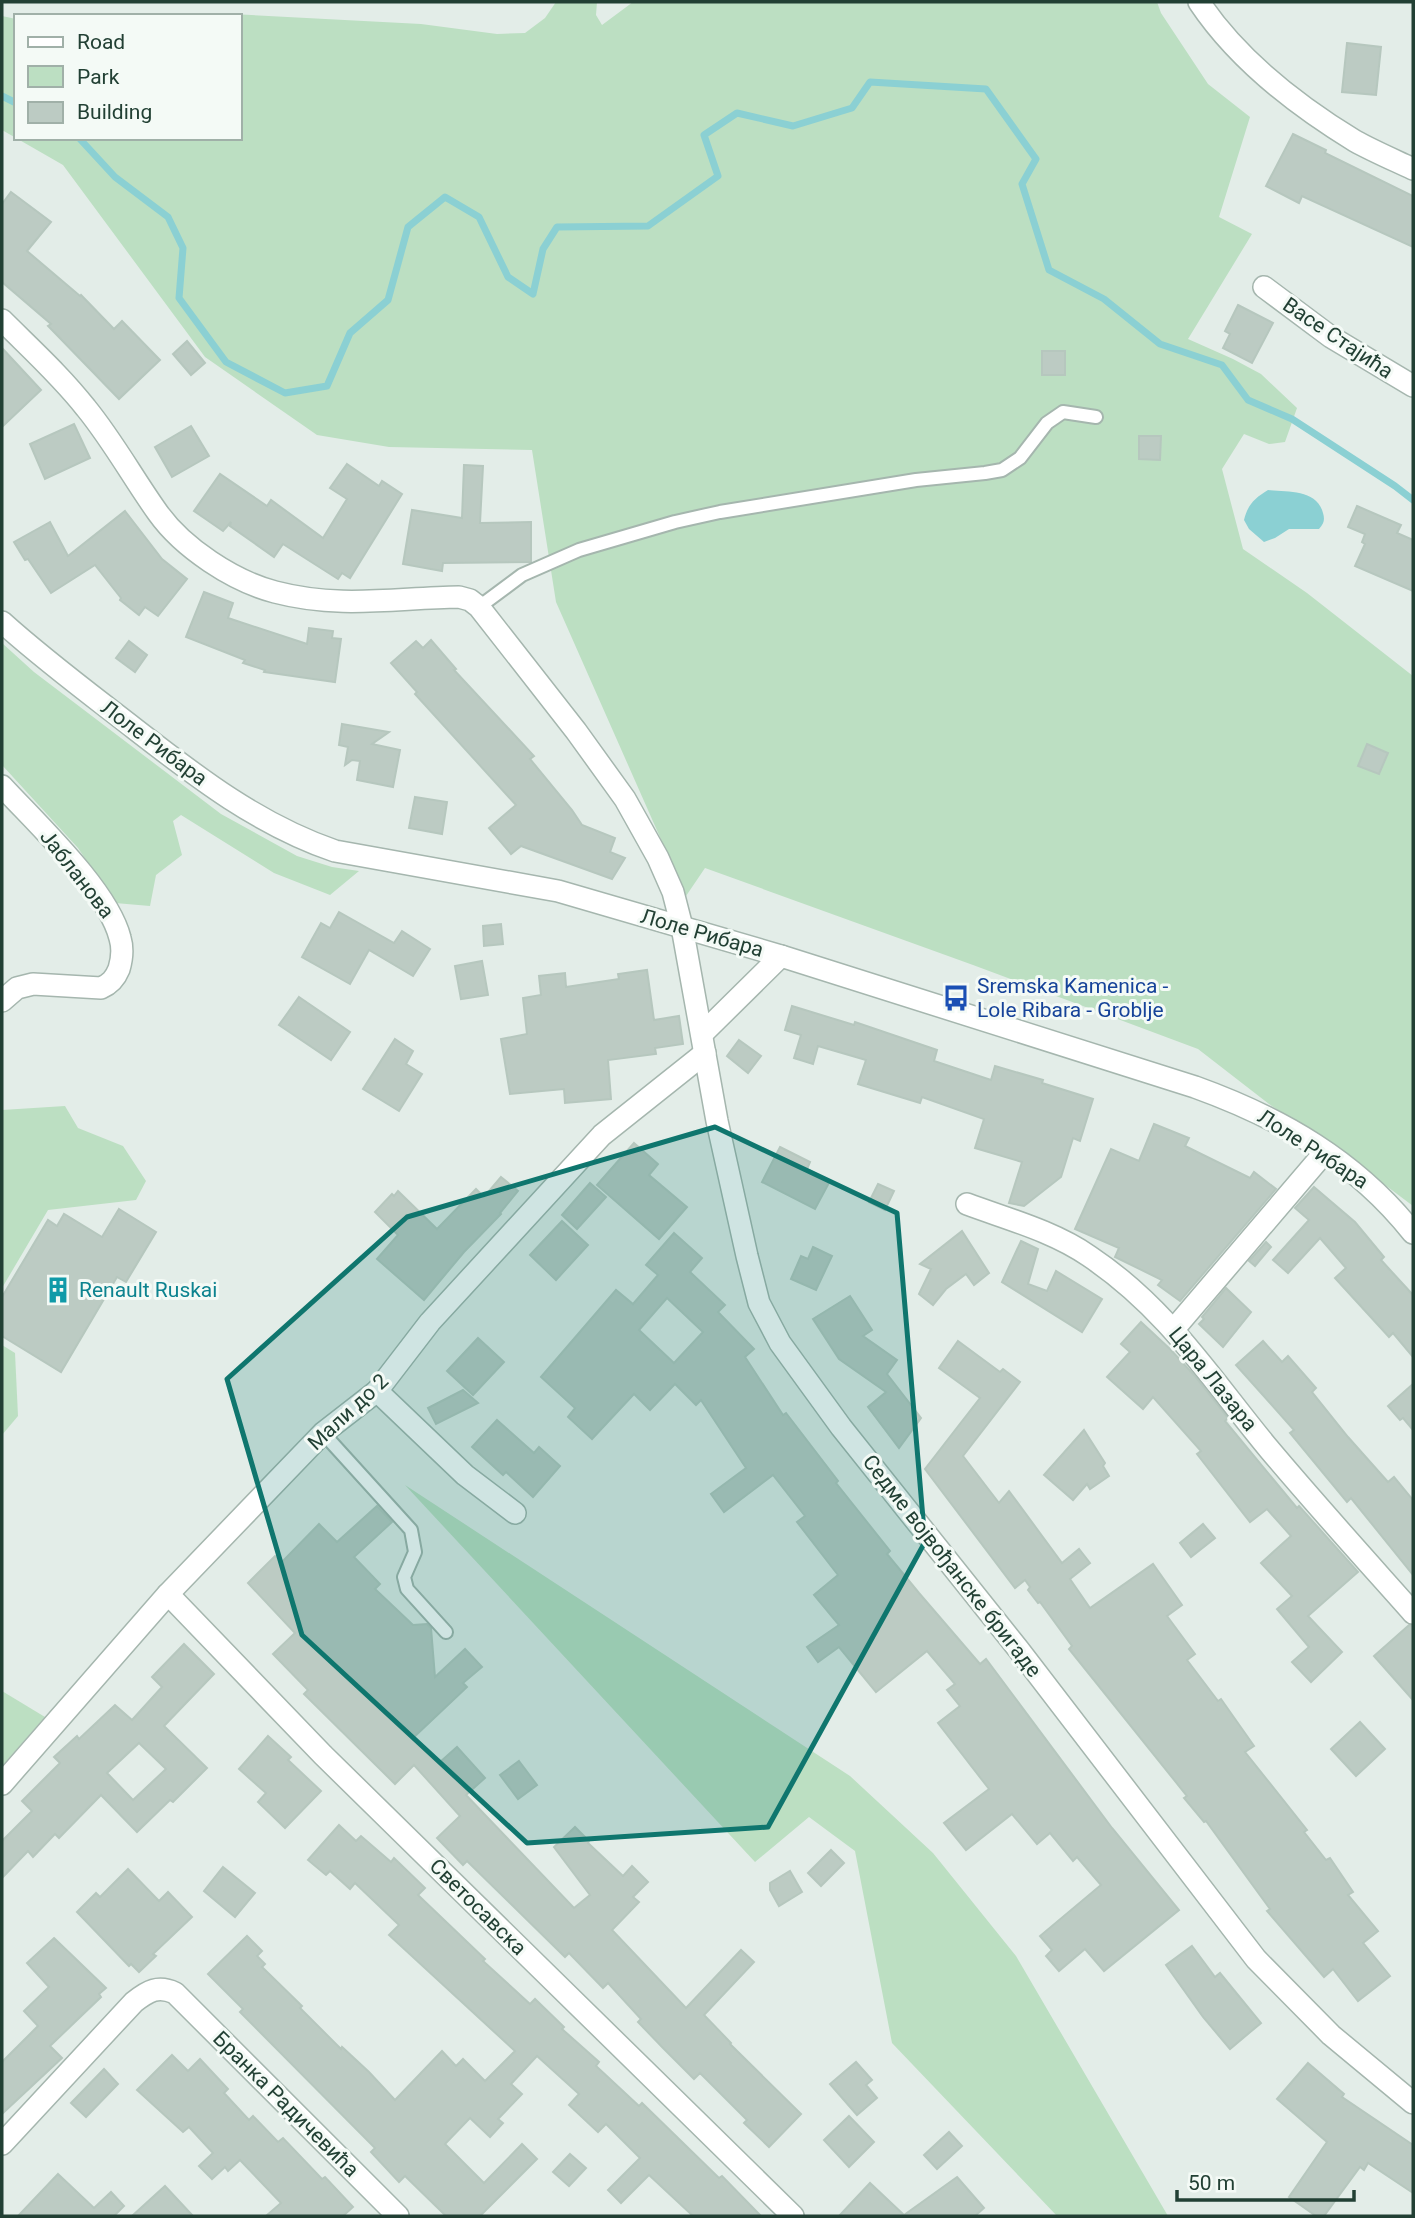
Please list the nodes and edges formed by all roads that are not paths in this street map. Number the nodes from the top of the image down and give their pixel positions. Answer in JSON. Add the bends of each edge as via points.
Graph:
{"nodes":[{"id":1,"x":1199,"y":2,"type":"edge"},
{"id":2,"x":1413,"y":169,"type":"edge"},
{"id":3,"x":1264,"y":287,"type":"dead end"},
{"id":4,"x":2,"y":320,"type":"edge"},
{"id":5,"x":1413,"y":386,"type":"edge"},
{"id":6,"x":1096,"y":417,"type":"dead end"},
{"id":7,"x":479,"y":607,"type":"junction"},
{"id":8,"x":2,"y":622,"type":"edge"},
{"id":9,"x":2,"y":786,"type":"edge"},
{"id":10,"x":682,"y":928,"type":"junction"},
{"id":11,"x":781,"y":956,"type":"junction"},
{"id":12,"x":2,"y":1001,"type":"edge"},
{"id":13,"x":704,"y":1044,"type":"junction"},
{"id":14,"x":1325,"y":1152,"type":"junction"},
{"id":15,"x":967,"y":1204,"type":"dead end"},
{"id":16,"x":1413,"y":1233,"type":"edge"},
{"id":17,"x":1174,"y":1329,"type":"junction"},
{"id":18,"x":377,"y":1391,"type":"junction"},
{"id":19,"x":323,"y":1433,"type":"junction"},
{"id":20,"x":515,"y":1513,"type":"dead end"},
{"id":21,"x":168,"y":1594,"type":"junction"},
{"id":22,"x":1413,"y":1613,"type":"edge"},
{"id":23,"x":446,"y":1632,"type":"dead end"},
{"id":24,"x":2,"y":1784,"type":"edge"},
{"id":25,"x":1413,"y":2103,"type":"edge"},
{"id":26,"x":2,"y":2144,"type":"edge"},
{"id":27,"x":398,"y":2216,"type":"edge"},
{"id":28,"x":793,"y":2216,"type":"edge"}],
"edges":[{"from":1,"to":2,"type":"street","via":[[1239,53],[1304,106],[1356,141]]},
{"from":3,"to":5,"type":"street","name":"Васе Стајића","via":[[1331,337]]},
{"from":4,"to":7,"type":"street","via":[[74,391],[159,515],[217,566],[251,584],[301,597],[352,603],[459,597]]},
{"from":6,"to":7,"type":"lane","via":[[1063,412],[1047,423],[1020,458],[1002,470],[720,512],[579,550],[522,575]]},
{"from":7,"to":10,"type":"street","name":"Седме војвођанске бригаде","via":[[625,799],[663,869]]},
{"from":8,"to":10,"type":"street","name":"Лоле Рибара","via":[[182,765],[231,800],[301,839],[335,851],[558,891]]},
{"from":9,"to":12,"type":"street","name":"Јабланова","via":[[97,895],[114,920],[122,952],[110,985],[33,984],[17,988]]},
{"from":10,"to":11,"type":"street","name":"Лоле Рибара"},
{"from":10,"to":13,"type":"street","name":"Седме војвођанске бригаде"},
{"from":11,"to":13,"type":"street","name":"Мали до 2"},
{"from":11,"to":14,"type":"street","name":"Лоле Рибара","via":[[1207,1091],[1275,1120]]},
{"from":13,"to":18,"type":"street","name":"Мали до 2","via":[[601,1135],[430,1322]]},
{"from":13,"to":25,"type":"street","name":"Седме војвођанске бригаде","via":[[747,1256],[760,1303],[780,1343],[1256,1959],[1331,2035]]},
{"from":14,"to":16,"type":"street","name":"Лоле Рибара","via":[[1379,1193]]},
{"from":14,"to":17,"type":"street"},
{"from":15,"to":17,"type":"street","name":"Цара Лазара","via":[[1086,1253]]},
{"from":17,"to":22,"type":"street","name":"Цара Лазара","via":[[1268,1448]]},
{"from":18,"to":19,"type":"street","name":"Мали до 2"},
{"from":18,"to":20,"type":"street","via":[[465,1475]]},
{"from":19,"to":21,"type":"street","name":"Мали до 2"},
{"from":19,"to":23,"type":"lane","via":[[411,1531],[415,1552],[404,1577],[407,1589]]},
{"from":21,"to":24,"type":"street","name":"Мали до 2"},
{"from":21,"to":28,"type":"street","name":"Светосавска","via":[[323,1755]]},
{"from":26,"to":27,"type":"street","name":"Бранка Радичевића","via":[[134,2002],[152,1989],[164,1988],[175,1993]]}]}
